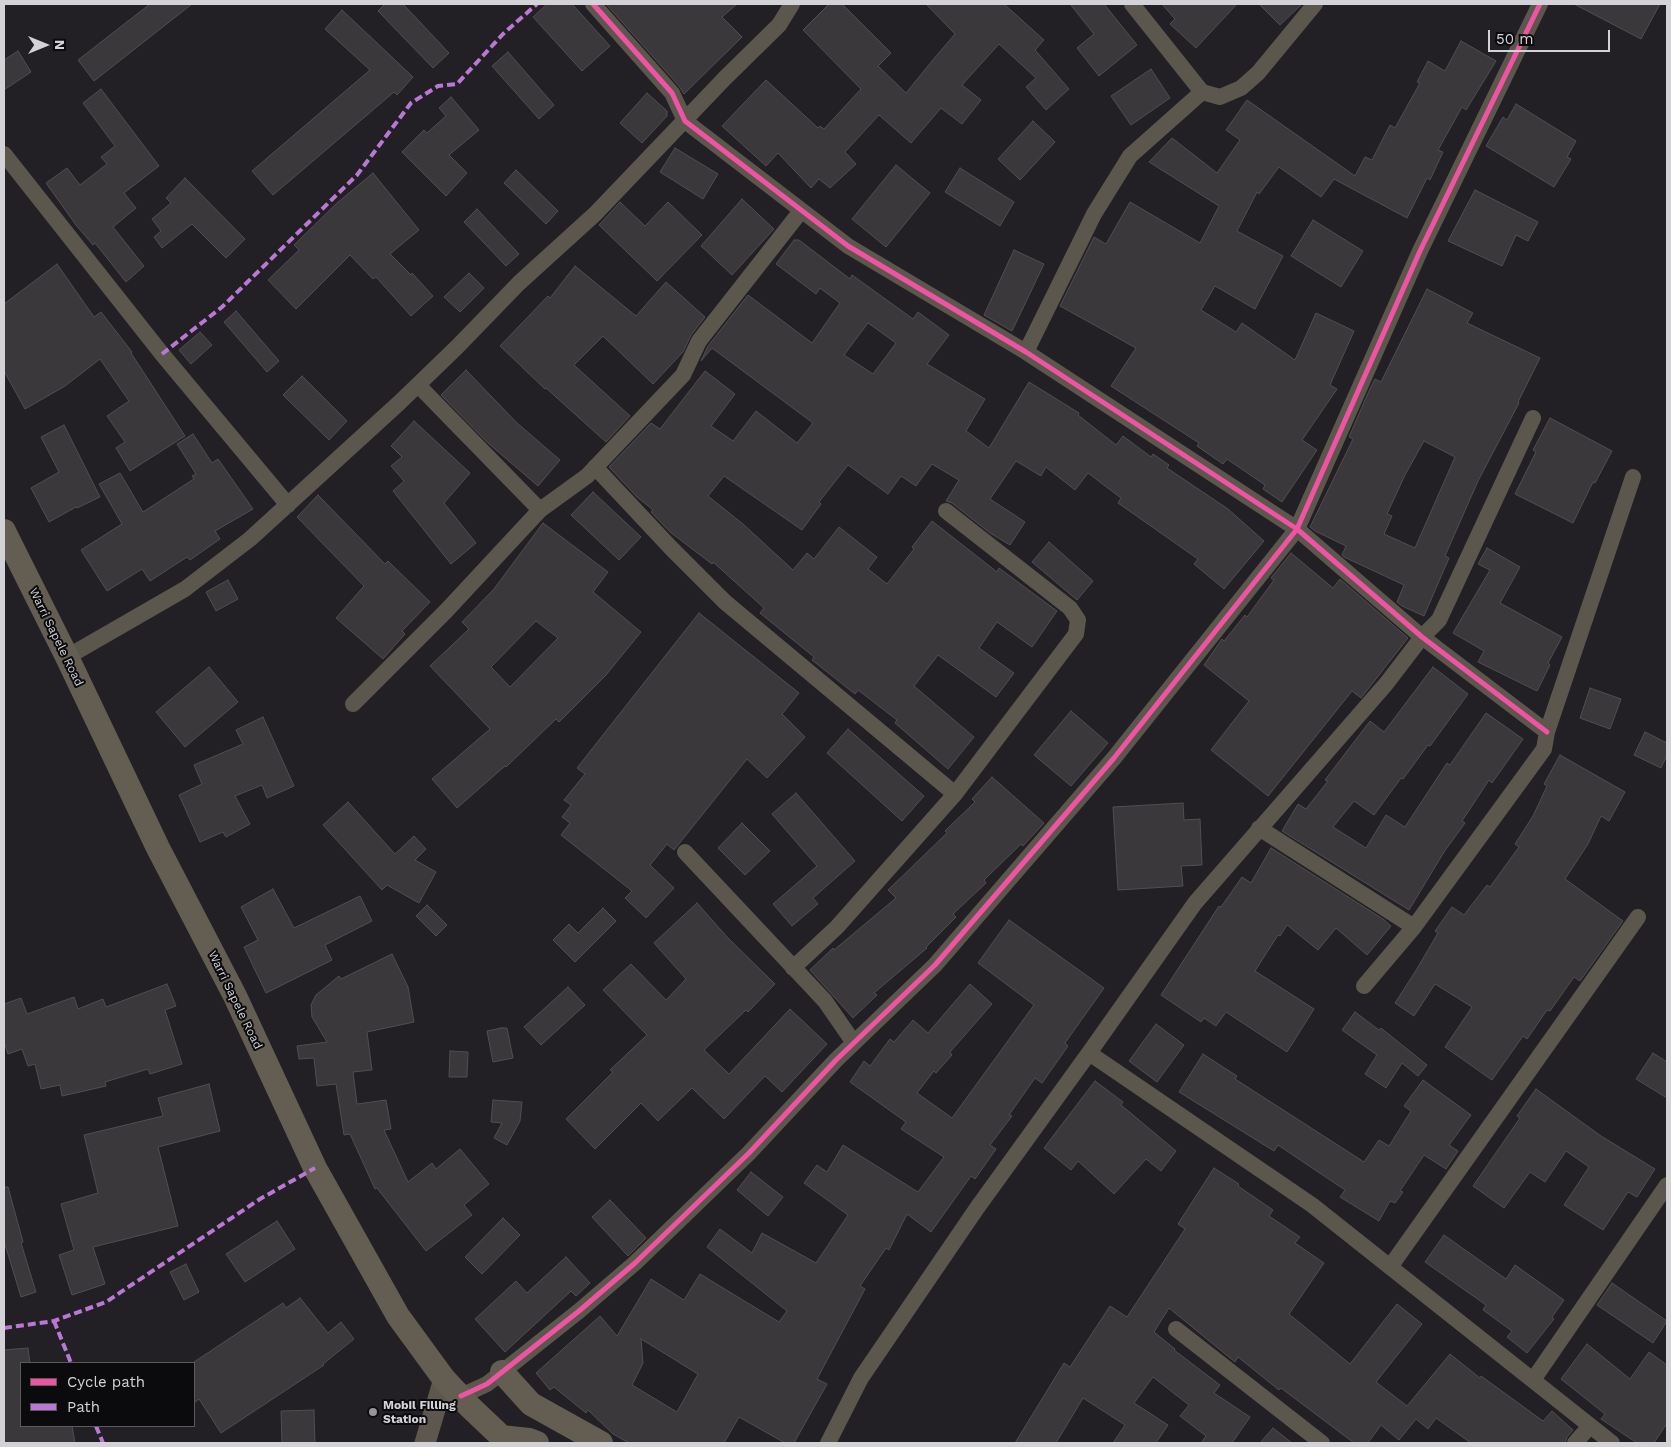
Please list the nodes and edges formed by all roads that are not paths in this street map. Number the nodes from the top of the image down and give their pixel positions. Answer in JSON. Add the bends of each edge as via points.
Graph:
{"nodes":[{"id":1,"x":593,"y":4,"type":"edge"},
{"id":2,"x":792,"y":4,"type":"edge"},
{"id":3,"x":1132,"y":4,"type":"edge"},
{"id":4,"x":1315,"y":4,"type":"edge"},
{"id":5,"x":1540,"y":4,"type":"edge"},
{"id":6,"x":1202,"y":92,"type":"junction"},
{"id":7,"x":684,"y":121,"type":"junction"},
{"id":8,"x":4,"y":154,"type":"edge"},
{"id":9,"x":801,"y":211,"type":"junction"},
{"id":10,"x":1026,"y":352,"type":"junction"},
{"id":11,"x":418,"y":384,"type":"junction"},
{"id":12,"x":1533,"y":418,"type":"dead end"},
{"id":13,"x":595,"y":467,"type":"junction"},
{"id":14,"x":1633,"y":477,"type":"dead end"},
{"id":15,"x":288,"y":505,"type":"junction"},
{"id":16,"x":540,"y":510,"type":"junction"},
{"id":17,"x":946,"y":511,"type":"dead end"},
{"id":18,"x":1297,"y":529,"type":"junction"},
{"id":19,"x":4,"y":530,"type":"edge"},
{"id":20,"x":1422,"y":637,"type":"junction"},
{"id":21,"x":67,"y":657,"type":"junction"},
{"id":22,"x":353,"y":704,"type":"dead end"},
{"id":23,"x":1547,"y":732,"type":"junction"},
{"id":24,"x":955,"y":794,"type":"junction"},
{"id":25,"x":1260,"y":828,"type":"junction"},
{"id":26,"x":685,"y":852,"type":"dead end"},
{"id":27,"x":1638,"y":916,"type":"dead end"},
{"id":28,"x":1414,"y":927,"type":"junction"},
{"id":29,"x":793,"y":968,"type":"junction"},
{"id":30,"x":1364,"y":986,"type":"dead end"},
{"id":31,"x":854,"y":1043,"type":"junction"},
{"id":32,"x":1089,"y":1054,"type":"junction"},
{"id":33,"x":1667,"y":1185,"type":"edge"},
{"id":34,"x":1390,"y":1268,"type":"junction"},
{"id":35,"x":1176,"y":1329,"type":"dead end"},
{"id":36,"x":502,"y":1372,"type":"junction"},
{"id":37,"x":444,"y":1378,"type":"junction"},
{"id":38,"x":1532,"y":1380,"type":"junction"},
{"id":39,"x":461,"y":1396,"type":"junction"},
{"id":40,"x":1590,"y":1426,"type":"junction"},
{"id":41,"x":504,"y":1440,"type":"edge"},
{"id":42,"x":425,"y":1443,"type":"edge"},
{"id":43,"x":537,"y":1443,"type":"edge"},
{"id":44,"x":601,"y":1443,"type":"edge"},
{"id":45,"x":828,"y":1443,"type":"edge"},
{"id":46,"x":1322,"y":1443,"type":"edge"},
{"id":47,"x":1575,"y":1443,"type":"edge"},
{"id":48,"x":1612,"y":1443,"type":"edge"}],
"edges":[{"from":1,"to":7,"type":"street","via":[[672,93]]},
{"from":2,"to":7,"type":"street","via":[[779,25]]},
{"from":3,"to":6,"type":"street"},
{"from":4,"to":6,"type":"street","via":[[1258,73],[1241,88],[1220,96]]},
{"from":5,"to":18,"type":"street","via":[[1420,251]]},
{"from":6,"to":10,"type":"street","via":[[1130,156],[1094,214]]},
{"from":7,"to":9,"type":"street"},
{"from":7,"to":11,"type":"street","via":[[595,214],[519,283]]},
{"from":8,"to":15,"type":"street","via":[[162,354]]},
{"from":9,"to":10,"type":"street","via":[[848,246]]},
{"from":9,"to":13,"type":"street","via":[[699,341],[683,375]]},
{"from":10,"to":18,"type":"street"},
{"from":11,"to":15,"type":"street"},
{"from":11,"to":16,"type":"street"},
{"from":12,"to":20,"type":"street","via":[[1439,620]]},
{"from":13,"to":16,"type":"street"},
{"from":13,"to":24,"type":"street","via":[[725,602]]},
{"from":14,"to":23,"type":"street"},
{"from":15,"to":21,"type":"street","via":[[185,589]]},
{"from":16,"to":22,"type":"street"},
{"from":17,"to":24,"type":"street","via":[[1070,608],[1078,620],[1076,634]]},
{"from":18,"to":20,"type":"street"},
{"from":18,"to":31,"type":"street","via":[[1114,758],[1005,885],[935,965]]},
{"from":19,"to":21,"type":"highway","name":"Warri Sapele Road"},
{"from":20,"to":23,"type":"street"},
{"from":20,"to":25,"type":"street","via":[[1386,684]]},
{"from":21,"to":37,"type":"highway","name":"Warri Sapele Road","via":[[158,848],[235,996],[315,1168],[398,1316]]},
{"from":23,"to":28,"type":"street","via":[[1544,749]]},
{"from":24,"to":29,"type":"street","via":[[837,927]]},
{"from":25,"to":28,"type":"street"},
{"from":25,"to":32,"type":"street","via":[[1195,904]]},
{"from":26,"to":29,"type":"street"},
{"from":27,"to":34,"type":"street"},
{"from":28,"to":30,"type":"street"},
{"from":29,"to":31,"type":"street","via":[[825,1002]]},
{"from":31,"to":36,"type":"street","via":[[749,1153],[635,1263]]},
{"from":32,"to":34,"type":"street","via":[[1312,1205]]},
{"from":32,"to":45,"type":"street","via":[[977,1208],[861,1378]]},
{"from":33,"to":38,"type":"street"},
{"from":34,"to":38,"type":"street"},
{"from":35,"to":46,"type":"street"},
{"from":36,"to":39,"type":"street","via":[[487,1384]]},
{"from":36,"to":44,"type":"highway","via":[[531,1404]]},
{"from":37,"to":39,"type":"highway","name":"Warri Sapele Road"},
{"from":37,"to":42,"type":"main road"},
{"from":38,"to":40,"type":"street"},
{"from":39,"to":41,"type":"highway","name":"Warri Sapele Road"},
{"from":40,"to":47,"type":"street"},
{"from":40,"to":48,"type":"street"},
{"from":41,"to":43,"type":"highway"}]}
